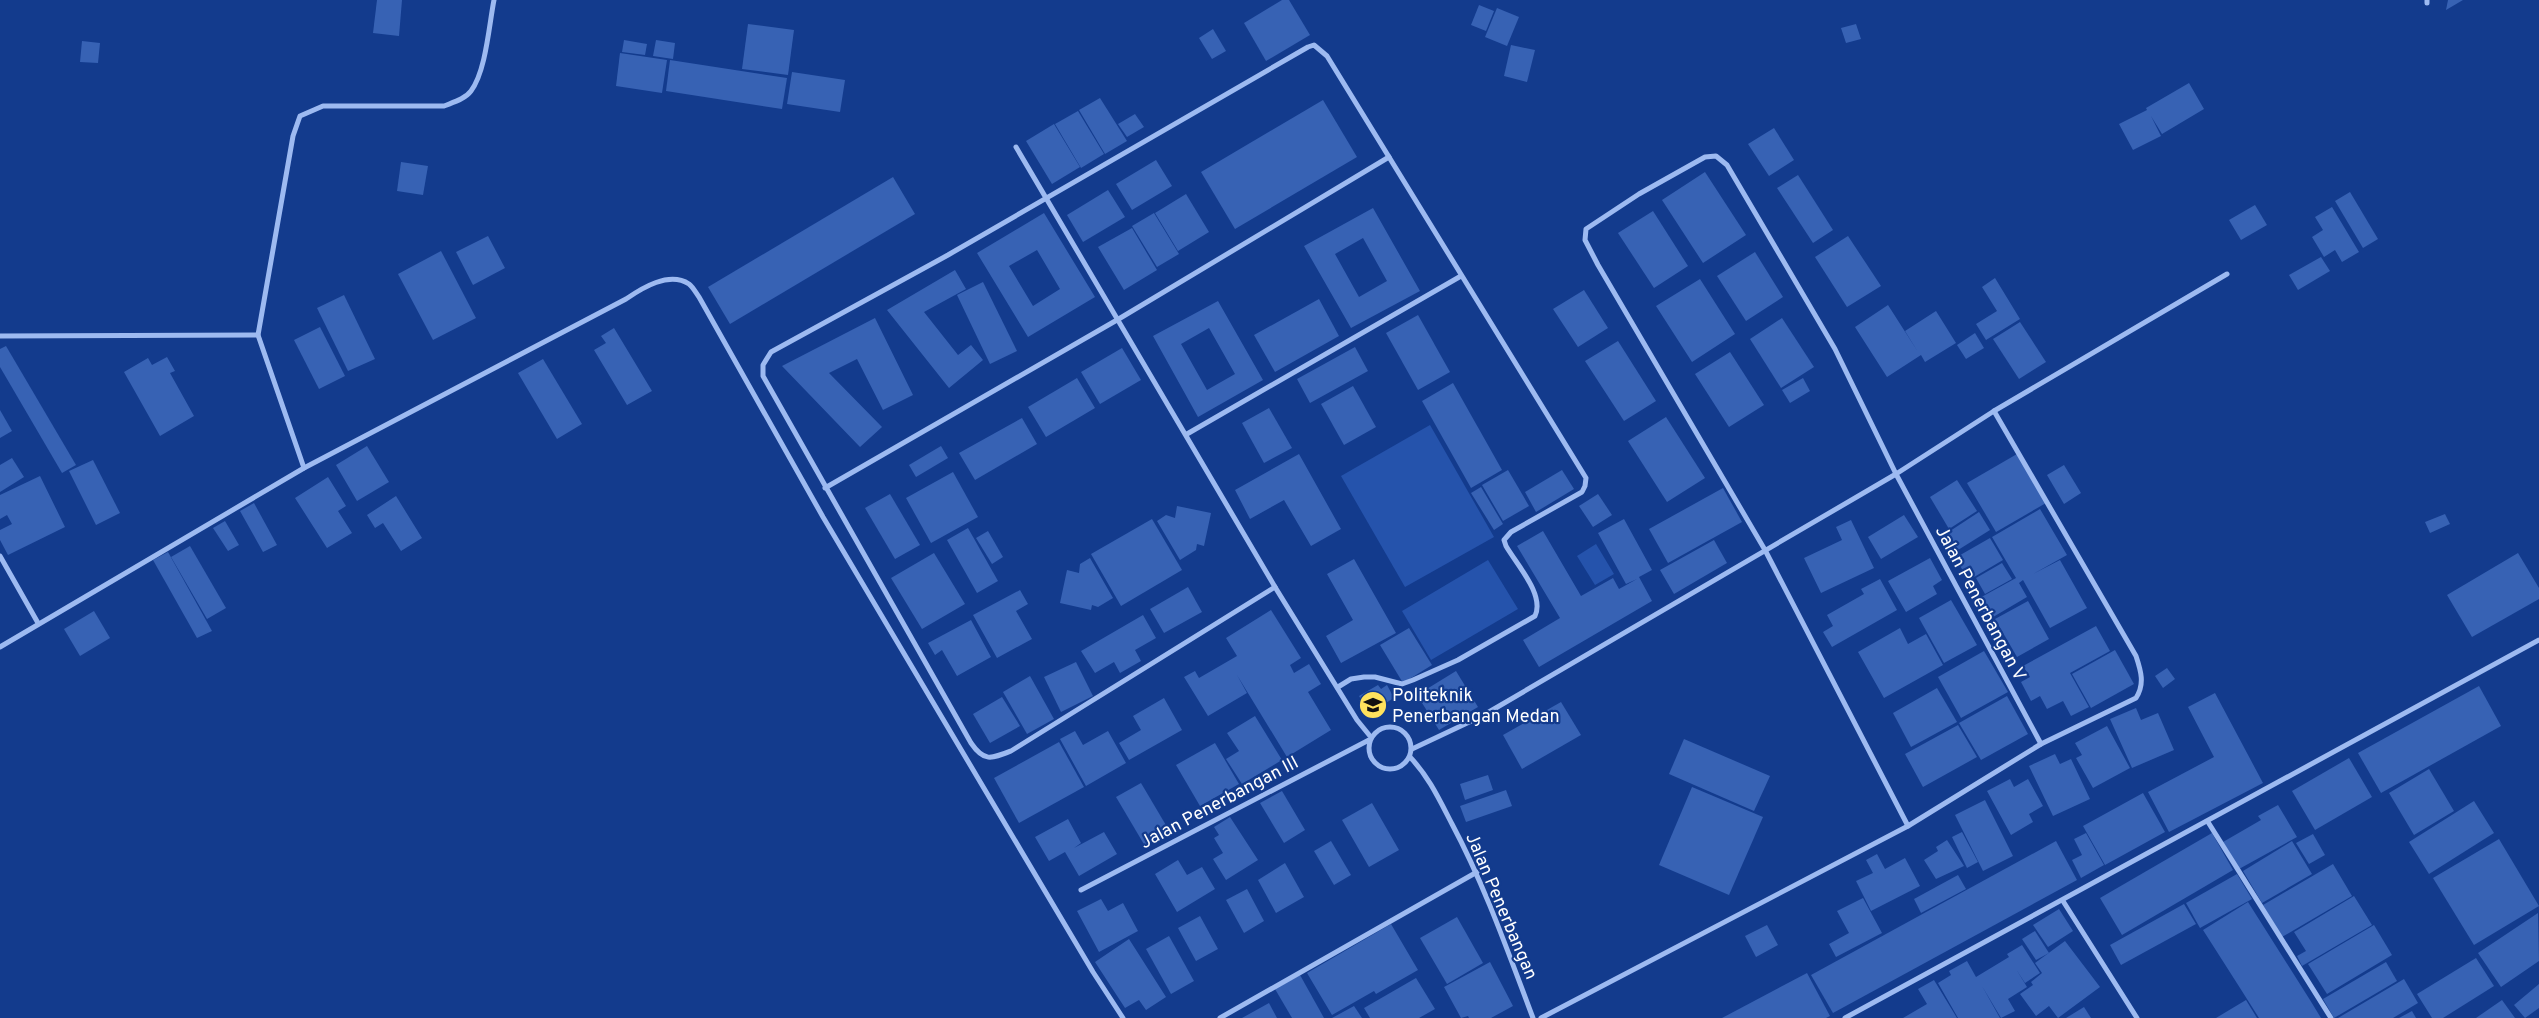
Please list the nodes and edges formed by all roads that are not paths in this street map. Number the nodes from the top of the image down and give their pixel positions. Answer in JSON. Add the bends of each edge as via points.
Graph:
{"nodes":[{"id":1,"x":494,"y":0,"type":"edge"},
{"id":2,"x":1016,"y":147,"type":"dead end"},
{"id":3,"x":1389,"y":157,"type":"junction"},
{"id":4,"x":1045,"y":197,"type":"junction"},
{"id":5,"x":2227,"y":274,"type":"dead end"},
{"id":6,"x":1461,"y":276,"type":"junction"},
{"id":7,"x":1117,"y":320,"type":"junction"},
{"id":8,"x":258,"y":335,"type":"junction"},
{"id":9,"x":0,"y":336,"type":"edge"},
{"id":10,"x":1994,"y":411,"type":"junction"},
{"id":11,"x":1187,"y":434,"type":"junction"},
{"id":12,"x":304,"y":468,"type":"junction"},
{"id":13,"x":1896,"y":474,"type":"junction"},
{"id":14,"x":825,"y":488,"type":"junction"},
{"id":15,"x":1765,"y":550,"type":"junction"},
{"id":16,"x":0,"y":556,"type":"edge"},
{"id":17,"x":1275,"y":587,"type":"junction"},
{"id":18,"x":38,"y":623,"type":"junction"},
{"id":19,"x":2539,"y":640,"type":"edge"},
{"id":20,"x":0,"y":647,"type":"edge"},
{"id":21,"x":1338,"y":687,"type":"junction"},
{"id":22,"x":1370,"y":738,"type":"junction"},
{"id":23,"x":2041,"y":744,"type":"junction"},
{"id":24,"x":1412,"y":749,"type":"junction"},
{"id":25,"x":1410,"y":757,"type":"junction"},
{"id":26,"x":2208,"y":822,"type":"junction"},
{"id":27,"x":1908,"y":826,"type":"junction"},
{"id":28,"x":1477,"y":872,"type":"junction"},
{"id":29,"x":1081,"y":890,"type":"dead end"},
{"id":30,"x":2063,"y":901,"type":"junction"},
{"id":31,"x":1123,"y":1018,"type":"edge"},
{"id":32,"x":1220,"y":1018,"type":"edge"},
{"id":33,"x":1533,"y":1018,"type":"edge"},
{"id":34,"x":1541,"y":1018,"type":"edge"},
{"id":35,"x":1845,"y":1018,"type":"edge"},
{"id":36,"x":2137,"y":1018,"type":"edge"},
{"id":37,"x":2331,"y":1018,"type":"edge"}],
"edges":[{"from":1,"to":8,"type":"street","via":[[480,74],[471,91],[460,100],[444,106],[323,106],[300,116],[292,136]]},
{"from":2,"to":4,"type":"street"},
{"from":3,"to":4,"type":"street","via":[[1327,56],[1314,46],[1308,46]]},
{"from":3,"to":6,"type":"street"},
{"from":3,"to":7,"type":"street"},
{"from":4,"to":7,"type":"street"},
{"from":4,"to":14,"type":"street","via":[[766,356],[762,365],[763,376]]},
{"from":5,"to":10,"type":"street"},
{"from":6,"to":11,"type":"street"},
{"from":6,"to":21,"type":"street","via":[[1586,478],[1585,486],[1570,500],[1511,532],[1504,540],[1535,593],[1539,608],[1535,616],[1458,660],[1402,684],[1364,677],[1351,679]]},
{"from":7,"to":11,"type":"street"},
{"from":7,"to":14,"type":"street"},
{"from":8,"to":9,"type":"street"},
{"from":8,"to":12,"type":"street"},
{"from":10,"to":13,"type":"street"},
{"from":10,"to":23,"type":"street","via":[[2136,656],[2142,674],[2136,698]]},
{"from":11,"to":17,"type":"street"},
{"from":12,"to":18,"type":"street"},
{"from":12,"to":31,"type":"street","via":[[626,299],[645,286],[670,279],[689,284],[704,305],[823,517]]},
{"from":13,"to":15,"type":"street"},
{"from":13,"to":15,"type":"street","name":"Jalan Penerbangan V","via":[[1835,348],[1727,165],[1716,156],[1705,157],[1640,194],[1586,228],[1585,240],[1618,302]]},
{"from":13,"to":23,"type":"street","name":"Jalan Penerbangan V"},
{"from":14,"to":17,"type":"street","via":[[971,743],[986,758],[1011,751]]},
{"from":15,"to":24,"type":"street","via":[[1482,716]]},
{"from":15,"to":27,"type":"street"},
{"from":16,"to":18,"type":"street"},
{"from":17,"to":21,"type":"street"},
{"from":18,"to":20,"type":"street"},
{"from":19,"to":26,"type":"street"},
{"from":21,"to":22,"type":"street"},
{"from":22,"to":24,"type":"street","via":[[1381,728],[1397,728],[1406,734]]},
{"from":22,"to":25,"type":"street","via":[[1370,757],[1384,768],[1401,766]]},
{"from":22,"to":29,"type":"street","name":"Jalan Penerbangan III"},
{"from":23,"to":27,"type":"street"},
{"from":24,"to":25,"type":"street"},
{"from":25,"to":28,"type":"street","name":"Jalan Penerbangan","via":[[1428,776]]},
{"from":26,"to":30,"type":"street"},
{"from":26,"to":37,"type":"street"},
{"from":27,"to":34,"type":"street"},
{"from":28,"to":32,"type":"street"},
{"from":28,"to":33,"type":"street","name":"Jalan Penerbangan"},
{"from":30,"to":35,"type":"street"},
{"from":30,"to":36,"type":"street"}]}
